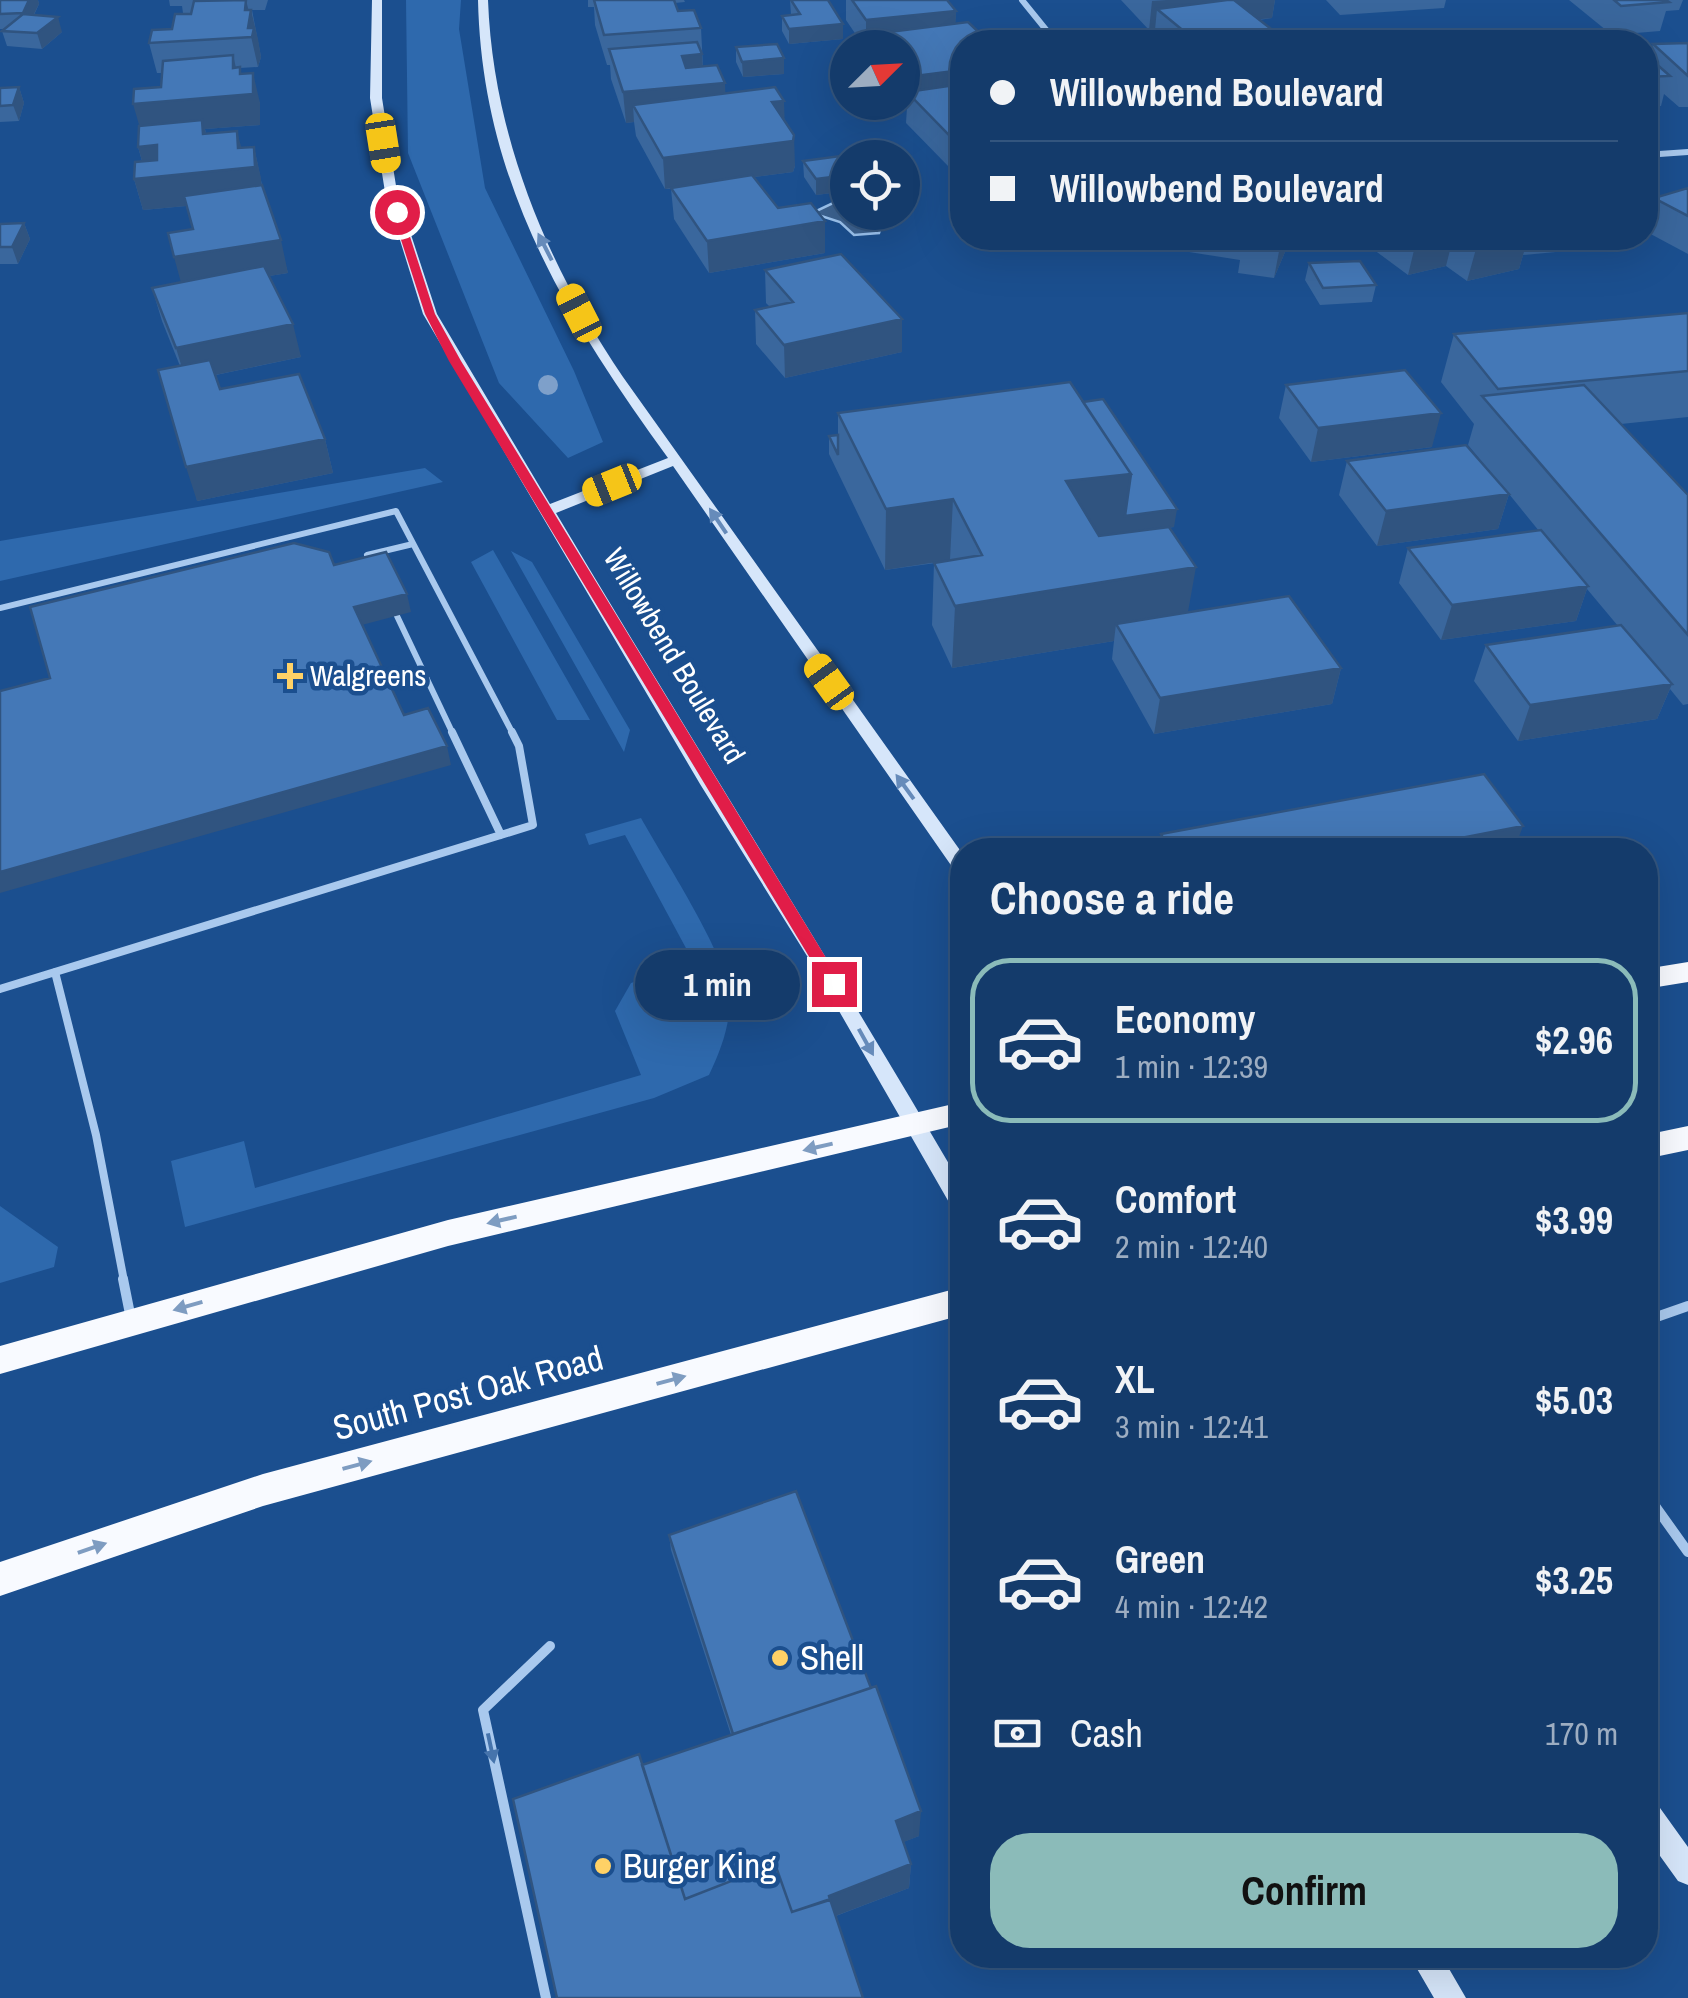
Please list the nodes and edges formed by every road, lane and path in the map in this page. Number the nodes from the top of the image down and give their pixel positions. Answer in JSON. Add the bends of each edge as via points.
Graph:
{"nodes":[{"id":1,"x":378,"y":0,"type":"edge"},
{"id":2,"x":483,"y":0,"type":"edge"},
{"id":3,"x":1022,"y":0,"type":"edge"},
{"id":4,"x":1046,"y":30,"type":"edge"},
{"id":5,"x":1688,"y":152,"type":"edge"},
{"id":6,"x":1658,"y":154,"type":"edge"},
{"id":7,"x":677,"y":459,"type":"junction"},
{"id":8,"x":547,"y":511,"type":"junction"},
{"id":9,"x":413,"y":544,"type":"junction"},
{"id":10,"x":377,"y":573,"type":"edge"},
{"id":11,"x":0,"y":608,"type":"edge"},
{"id":12,"x":397,"y":616,"type":"edge"},
{"id":13,"x":501,"y":834,"type":"junction"},
{"id":14,"x":950,"y":849,"type":"edge"},
{"id":15,"x":55,"y":972,"type":"junction"},
{"id":16,"x":1688,"y":972,"type":"edge"},
{"id":17,"x":1658,"y":977,"type":"edge"},
{"id":18,"x":0,"y":989,"type":"edge"},
{"id":19,"x":950,"y":1116,"type":"edge"},
{"id":20,"x":913,"y":1124,"type":"junction"},
{"id":21,"x":1688,"y":1138,"type":"edge"},
{"id":22,"x":1658,"y":1144,"type":"edge"},
{"id":23,"x":950,"y":1185,"type":"edge"},
{"id":24,"x":950,"y":1305,"type":"edge"},
{"id":25,"x":1688,"y":1306,"type":"edge"},
{"id":26,"x":1658,"y":1317,"type":"edge"},
{"id":27,"x":132,"y":1322,"type":"junction"},
{"id":28,"x":0,"y":1360,"type":"edge"},
{"id":29,"x":1658,"y":1510,"type":"edge"},
{"id":30,"x":1688,"y":1552,"type":"edge"},
{"id":31,"x":0,"y":1579,"type":"edge"},
{"id":32,"x":550,"y":1646,"type":"dead end"},
{"id":33,"x":1658,"y":1828,"type":"edge"},
{"id":34,"x":1688,"y":1870,"type":"edge"},
{"id":35,"x":1432,"y":1968,"type":"edge"},
{"id":36,"x":546,"y":1998,"type":"edge"},
{"id":37,"x":1451,"y":1998,"type":"edge"}],
"edges":[{"from":1,"to":8,"type":"main road","name":"Willowbend Boulevard","via":[[376,98],[391,192],[430,314]]},
{"from":7,"to":2,"type":"main road","one_way":true,"via":[[594,343],[533,222],[490,86]]},
{"from":3,"to":4,"type":"street"},
{"from":5,"to":6,"type":"street"},
{"from":7,"to":8,"type":"main road"},
{"from":14,"to":7,"type":"main road","one_way":true},
{"from":8,"to":20,"type":"main road","name":"Willowbend Boulevard","one_way":true},
{"from":9,"to":10,"type":"lane","via":[[368,554]]},
{"from":9,"to":11,"type":"lane","via":[[396,511]]},
{"from":9,"to":13,"type":"lane","via":[[520,746],[533,826]]},
{"from":12,"to":13,"type":"lane"},
{"from":13,"to":15,"type":"lane"},
{"from":15,"to":18,"type":"lane"},
{"from":15,"to":27,"type":"lane"},
{"from":16,"to":17,"type":"highway"},
{"from":19,"to":20,"type":"highway"},
{"from":20,"to":23,"type":"main road","name":"Willowbend Boulevard"},
{"from":20,"to":27,"type":"highway","one_way":true,"via":[[448,1233]]},
{"from":21,"to":22,"type":"highway"},
{"from":31,"to":24,"type":"highway","name":"South Post Oak Road","one_way":true,"via":[[263,1490]]},
{"from":25,"to":26,"type":"lane"},
{"from":27,"to":28,"type":"highway"},
{"from":29,"to":30,"type":"lane"},
{"from":32,"to":36,"type":"lane","one_way":true,"via":[[483,1710]]},
{"from":33,"to":34,"type":"main road"},
{"from":35,"to":37,"type":"main road"}]}
